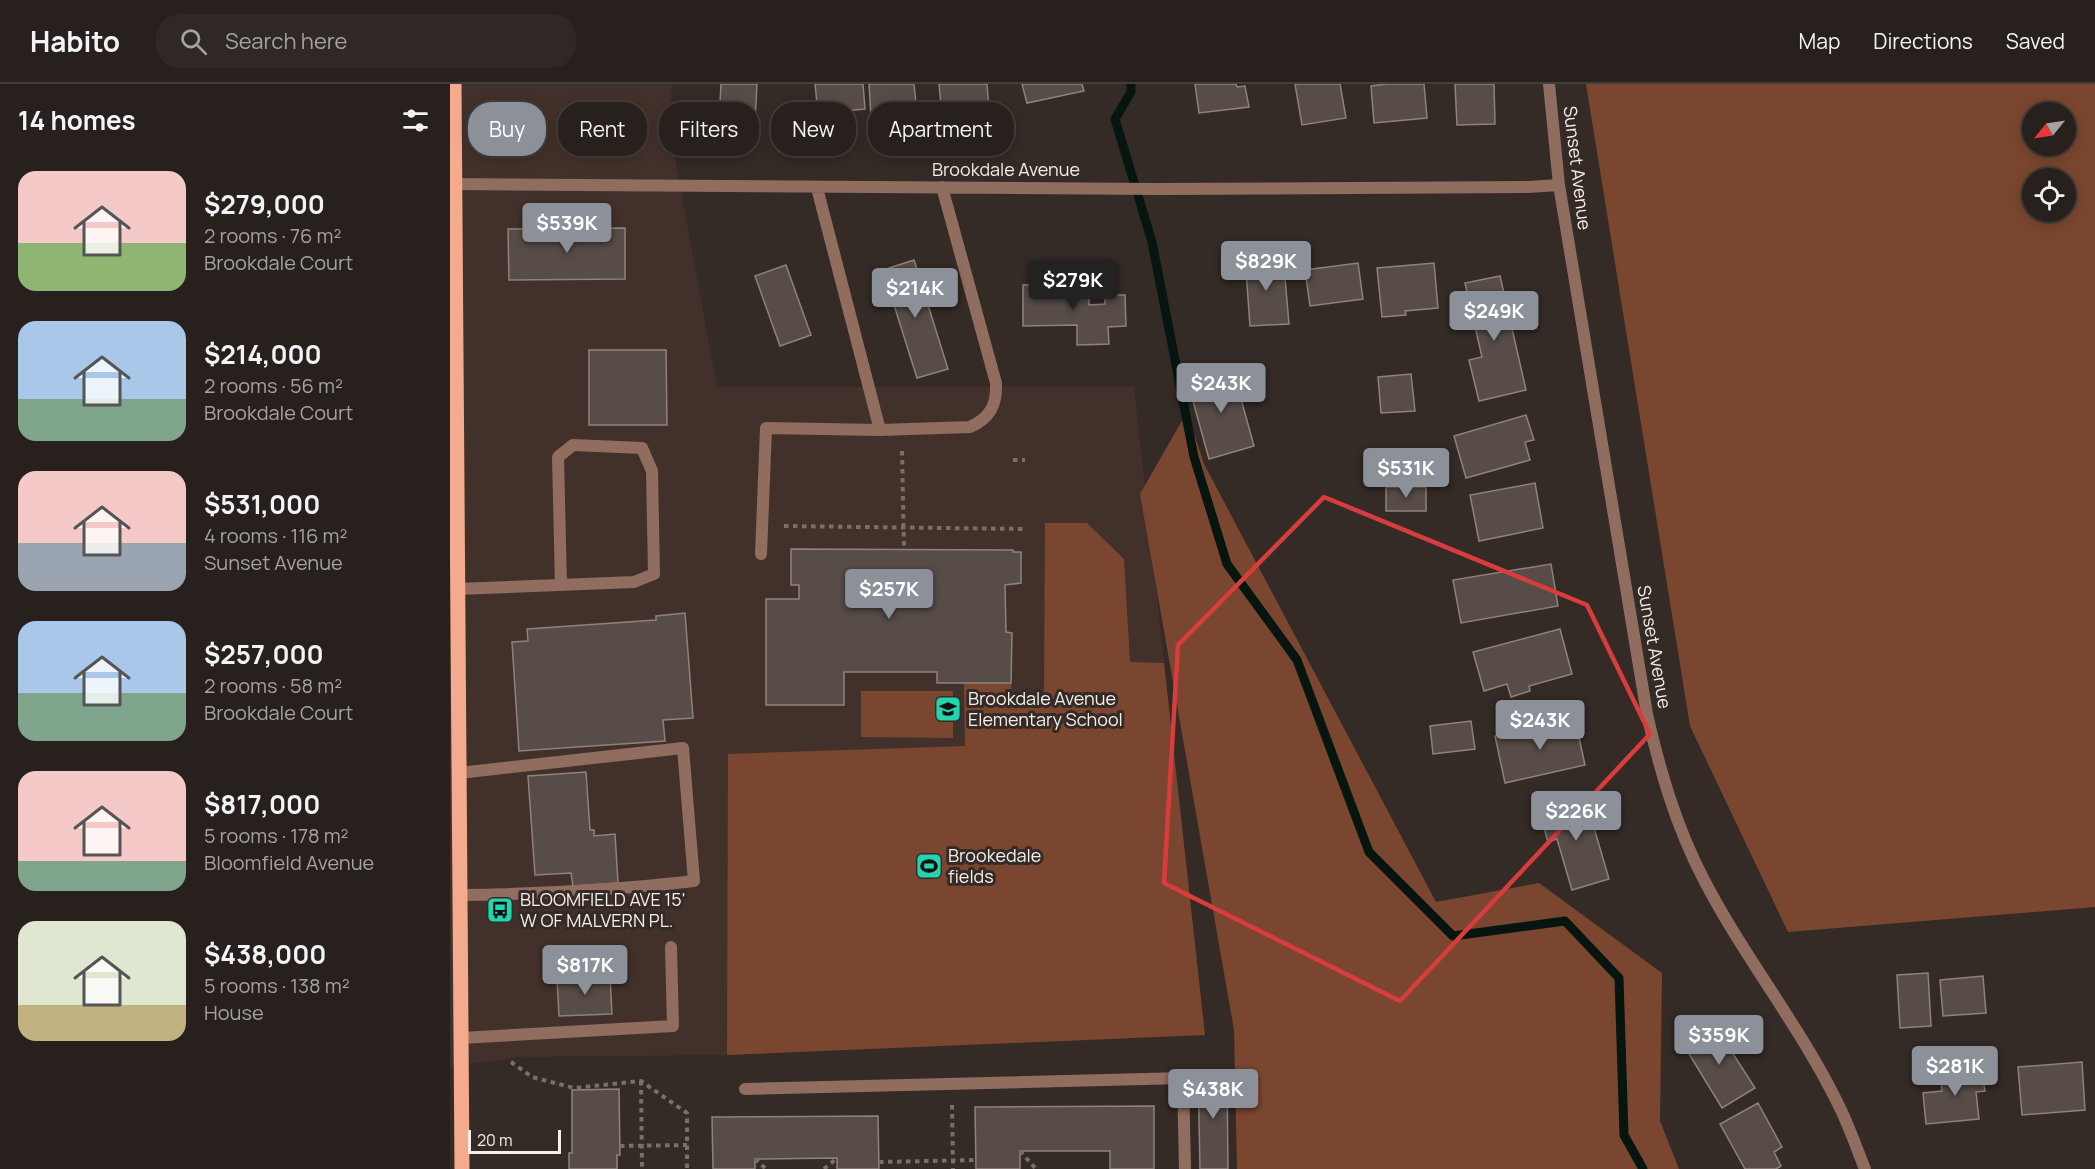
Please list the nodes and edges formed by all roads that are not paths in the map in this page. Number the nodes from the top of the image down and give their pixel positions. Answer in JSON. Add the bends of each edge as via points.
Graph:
{"nodes":[{"id":1,"x":454,"y":84,"type":"edge"},
{"id":2,"x":1549,"y":84,"type":"edge"},
{"id":3,"x":453,"y":184,"type":"junction"},
{"id":4,"x":1558,"y":185,"type":"junction"},
{"id":5,"x":942,"y":187,"type":"junction"},
{"id":6,"x":817,"y":188,"type":"junction"},
{"id":7,"x":453,"y":403,"type":"edge"},
{"id":8,"x":880,"y":429,"type":"junction"},
{"id":9,"x":761,"y":554,"type":"dead end"},
{"id":10,"x":561,"y":585,"type":"junction"},
{"id":11,"x":457,"y":589,"type":"junction"},
{"id":12,"x":459,"y":773,"type":"junction"},
{"id":13,"x":455,"y":847,"type":"edge"},
{"id":14,"x":460,"y":895,"type":"junction"},
{"id":15,"x":671,"y":947,"type":"dead end"},
{"id":16,"x":461,"y":1038,"type":"junction"},
{"id":17,"x":745,"y":1089,"type":"dead end"},
{"id":18,"x":462,"y":1169,"type":"edge"},
{"id":19,"x":1185,"y":1169,"type":"edge"},
{"id":20,"x":1865,"y":1169,"type":"edge"}],
"edges":[{"from":1,"to":3,"type":"main road"},
{"from":2,"to":4,"type":"street","name":"Sunset Avenue"},
{"from":3,"to":6,"type":"street","name":"Brookdale Avenue"},
{"from":3,"to":7,"type":"main road"},
{"from":4,"to":5,"type":"street","name":"Brookdale Avenue"},
{"from":4,"to":20,"type":"street","name":"Sunset Avenue","via":[[1645,702],[1667,792],[1703,878],[1841,1110]]},
{"from":5,"to":6,"type":"street","name":"Brookdale Avenue"},
{"from":5,"to":8,"type":"street","via":[[997,394],[981,422],[970,427]]},
{"from":6,"to":8,"type":"street"},
{"from":7,"to":11,"type":"main road"},
{"from":8,"to":9,"type":"street","via":[[766,428]]},
{"from":10,"to":10,"type":"street","via":[[634,582],[654,574],[652,471],[642,448],[573,445],[558,457]]},
{"from":10,"to":11,"type":"street"},
{"from":11,"to":12,"type":"main road"},
{"from":12,"to":13,"type":"main road"},
{"from":12,"to":14,"type":"street","via":[[683,748],[694,881],[632,888]]},
{"from":13,"to":14,"type":"main road"},
{"from":14,"to":16,"type":"main road"},
{"from":15,"to":16,"type":"street","via":[[673,1026]]},
{"from":16,"to":18,"type":"main road"},
{"from":17,"to":19,"type":"street","via":[[1183,1078]]}]}
